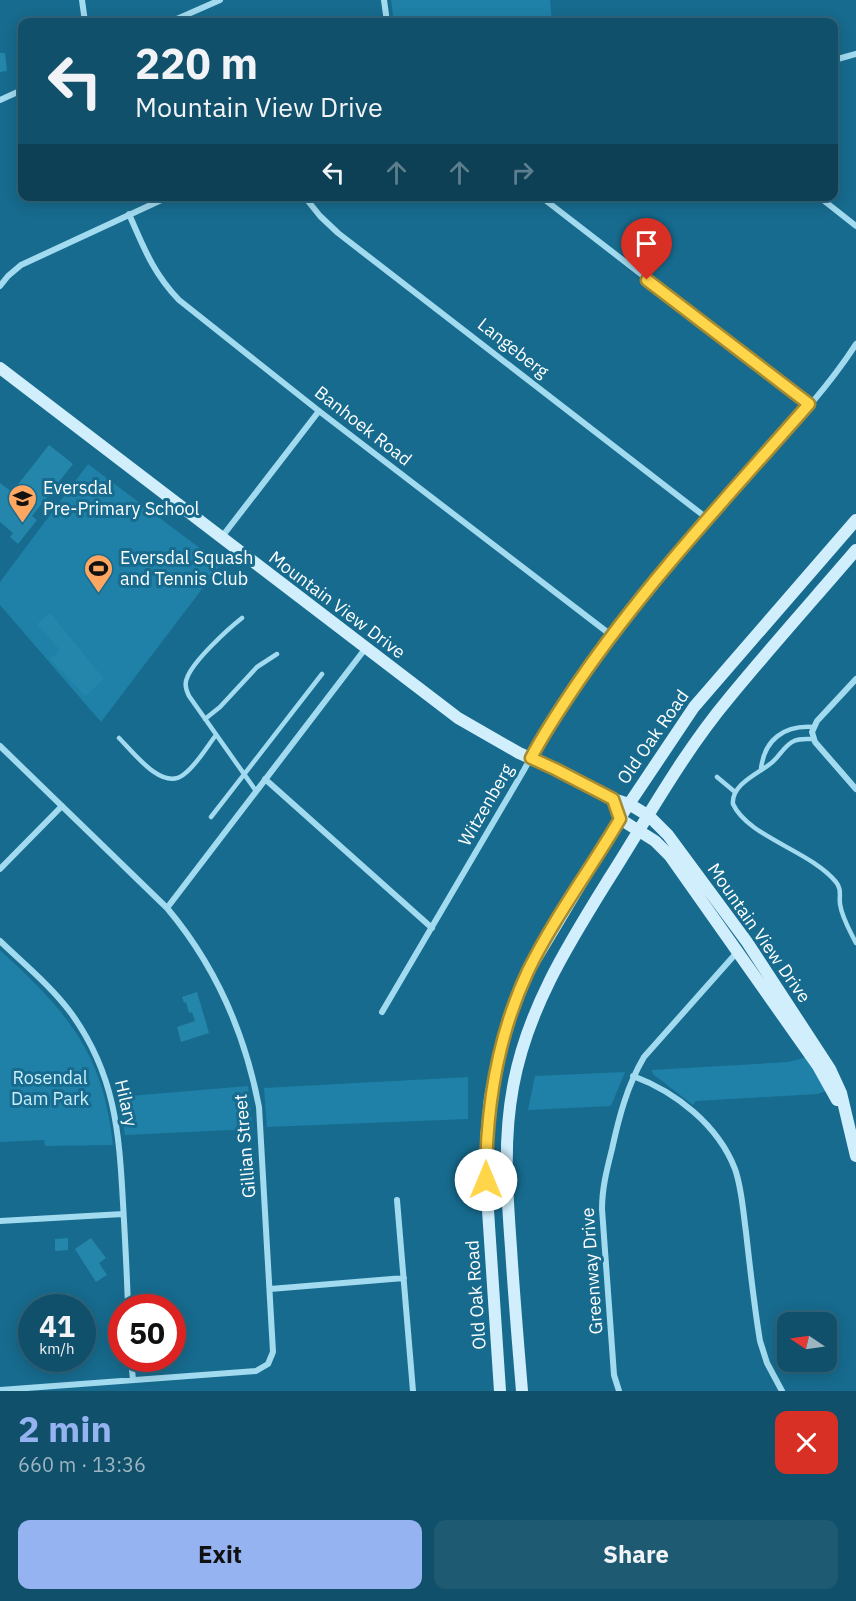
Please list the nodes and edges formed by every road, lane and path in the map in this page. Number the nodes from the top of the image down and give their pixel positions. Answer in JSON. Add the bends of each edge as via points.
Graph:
{"nodes":[{"id":1,"x":82,"y":0,"type":"edge"},
{"id":2,"x":220,"y":0,"type":"edge"},
{"id":3,"x":384,"y":0,"type":"edge"},
{"id":4,"x":84,"y":18,"type":"edge"},
{"id":5,"x":179,"y":18,"type":"edge"},
{"id":6,"x":386,"y":18,"type":"edge"},
{"id":7,"x":856,"y":54,"type":"edge"},
{"id":8,"x":838,"y":59,"type":"edge"},
{"id":9,"x":18,"y":92,"type":"edge"},
{"id":10,"x":0,"y":100,"type":"edge"},
{"id":11,"x":159,"y":201,"type":"edge"},
{"id":12,"x":308,"y":201,"type":"edge"},
{"id":13,"x":546,"y":201,"type":"edge"},
{"id":14,"x":824,"y":201,"type":"edge"},
{"id":15,"x":129,"y":214,"type":"junction"},
{"id":16,"x":856,"y":226,"type":"edge"},
{"id":17,"x":0,"y":286,"type":"edge"},
{"id":18,"x":856,"y":344,"type":"edge"},
{"id":19,"x":0,"y":368,"type":"edge"},
{"id":20,"x":809,"y":404,"type":"junction"},
{"id":21,"x":319,"y":411,"type":"junction"},
{"id":22,"x":708,"y":519,"type":"junction"},
{"id":23,"x":856,"y":520,"type":"edge"},
{"id":24,"x":220,"y":538,"type":"junction"},
{"id":25,"x":856,"y":550,"type":"edge"},
{"id":26,"x":242,"y":618,"type":"dead end"},
{"id":27,"x":611,"y":635,"type":"junction"},
{"id":28,"x":365,"y":649,"type":"junction"},
{"id":29,"x":277,"y":654,"type":"dead end"},
{"id":30,"x":322,"y":674,"type":"dead end"},
{"id":31,"x":856,"y":678,"type":"edge"},
{"id":32,"x":205,"y":719,"type":"junction"},
{"id":33,"x":813,"y":727,"type":"junction"},
{"id":34,"x":216,"y":735,"type":"junction"},
{"id":35,"x":119,"y":738,"type":"dead end"},
{"id":36,"x":813,"y":739,"type":"junction"},
{"id":37,"x":0,"y":746,"type":"edge"},
{"id":38,"x":531,"y":758,"type":"junction"},
{"id":39,"x":761,"y":769,"type":"junction"},
{"id":40,"x":243,"y":775,"type":"junction"},
{"id":41,"x":717,"y":777,"type":"dead end"},
{"id":42,"x":265,"y":779,"type":"junction"},
{"id":43,"x":856,"y":789,"type":"edge"},
{"id":44,"x":256,"y":791,"type":"junction"},
{"id":45,"x":735,"y":792,"type":"junction"},
{"id":46,"x":613,"y":799,"type":"junction"},
{"id":47,"x":629,"y":804,"type":"junction"},
{"id":48,"x":62,"y":806,"type":"junction"},
{"id":49,"x":649,"y":816,"type":"junction"},
{"id":50,"x":211,"y":817,"type":"dead end"},
{"id":51,"x":620,"y":819,"type":"junction"},
{"id":52,"x":639,"y":831,"type":"junction"},
{"id":53,"x":0,"y":869,"type":"edge"},
{"id":54,"x":167,"y":908,"type":"junction"},
{"id":55,"x":432,"y":928,"type":"junction"},
{"id":56,"x":0,"y":941,"type":"edge"},
{"id":57,"x":747,"y":942,"type":"junction"},
{"id":58,"x":856,"y":943,"type":"edge"},
{"id":59,"x":737,"y":952,"type":"junction"},
{"id":60,"x":382,"y":1012,"type":"dead end"},
{"id":61,"x":633,"y":1076,"type":"junction"},
{"id":62,"x":845,"y":1113,"type":"junction"},
{"id":63,"x":856,"y":1156,"type":"edge"},
{"id":64,"x":397,"y":1200,"type":"dead end"},
{"id":65,"x":123,"y":1214,"type":"junction"},
{"id":66,"x":0,"y":1221,"type":"edge"},
{"id":67,"x":404,"y":1278,"type":"junction"},
{"id":68,"x":270,"y":1289,"type":"junction"},
{"id":69,"x":128,"y":1294,"type":"edge"},
{"id":70,"x":132,"y":1372,"type":"edge"},
{"id":71,"x":132,"y":1380,"type":"junction"},
{"id":72,"x":0,"y":1390,"type":"edge"},
{"id":73,"x":413,"y":1391,"type":"edge"},
{"id":74,"x":500,"y":1391,"type":"edge"},
{"id":75,"x":522,"y":1391,"type":"edge"},
{"id":76,"x":619,"y":1391,"type":"edge"},
{"id":77,"x":782,"y":1391,"type":"edge"}],
"edges":[{"from":1,"to":4,"type":"street"},
{"from":2,"to":5,"type":"street"},
{"from":3,"to":6,"type":"street"},
{"from":7,"to":8,"type":"street"},
{"from":9,"to":10,"type":"street"},
{"from":11,"to":15,"type":"street"},
{"from":12,"to":22,"type":"street","name":"Langeberg","via":[[338,233]]},
{"from":13,"to":20,"type":"street"},
{"from":14,"to":16,"type":"street"},
{"from":15,"to":17,"type":"street","via":[[21,265]]},
{"from":15,"to":21,"type":"street","name":"Banhoek Road","via":[[151,263],[171,292]]},
{"from":18,"to":20,"type":"street","name":"Witzenberg"},
{"from":19,"to":24,"type":"main road","name":"Mountain View Drive"},
{"from":20,"to":22,"type":"street","name":"Witzenberg"},
{"from":21,"to":24,"type":"street"},
{"from":21,"to":27,"type":"street","name":"Banhoek Road"},
{"from":22,"to":27,"type":"street","name":"Witzenberg"},
{"from":23,"to":47,"type":"main road","name":"Old Oak Road","via":[[694,707]]},
{"from":24,"to":28,"type":"main road","name":"Mountain View Drive"},
{"from":25,"to":49,"type":"main road","via":[[728,699]]},
{"from":26,"to":32,"type":"lane","via":[[223,633],[187,677],[187,692]]},
{"from":27,"to":38,"type":"street","name":"Witzenberg"},
{"from":28,"to":38,"type":"main road","name":"Mountain View Drive","via":[[458,718]]},
{"from":28,"to":42,"type":"street"},
{"from":29,"to":32,"type":"lane","via":[[257,668]]},
{"from":30,"to":40,"type":"lane"},
{"from":31,"to":33,"type":"street"},
{"from":32,"to":34,"type":"lane"},
{"from":33,"to":36,"type":"street"},
{"from":33,"to":39,"type":"lane","via":[[797,726],[783,733],[766,749]]},
{"from":34,"to":35,"type":"lane","via":[[185,774],[172,780],[158,776]]},
{"from":34,"to":40,"type":"lane"},
{"from":36,"to":39,"type":"lane","via":[[790,743]]},
{"from":36,"to":43,"type":"street"},
{"from":37,"to":48,"type":"street","name":"Gillian Street"},
{"from":38,"to":46,"type":"main road","name":"Mountain View Drive"},
{"from":38,"to":55,"type":"street","name":"Witzenberg"},
{"from":39,"to":45,"type":"lane"},
{"from":40,"to":44,"type":"lane"},
{"from":40,"to":50,"type":"lane"},
{"from":41,"to":45,"type":"lane"},
{"from":42,"to":44,"type":"street"},
{"from":42,"to":55,"type":"street"},
{"from":44,"to":54,"type":"street"},
{"from":45,"to":58,"type":"lane","via":[[733,804],[740,815],[808,858],[837,884],[842,912]]},
{"from":46,"to":47,"type":"main road","name":"Mountain View Drive"},
{"from":46,"to":51,"type":"main road"},
{"from":47,"to":49,"type":"main road","name":"Mountain View Drive"},
{"from":47,"to":51,"type":"main road","name":"Old Oak Road"},
{"from":48,"to":53,"type":"street"},
{"from":48,"to":54,"type":"street","name":"Gillian Street"},
{"from":49,"to":52,"type":"main road"},
{"from":49,"to":57,"type":"main road","name":"Mountain View Drive","via":[[674,843]]},
{"from":51,"to":52,"type":"main road","name":"Mountain View Drive"},
{"from":51,"to":74,"type":"main road","name":"Old Oak Road","via":[[528,972],[498,1058],[490,1098],[486,1180]]},
{"from":52,"to":59,"type":"main road","name":"Mountain View Drive","via":[[670,856]]},
{"from":52,"to":75,"type":"main road","via":[[544,990],[523,1045],[513,1086],[506,1179]]},
{"from":54,"to":68,"type":"street","name":"Gillian Street","via":[[207,962],[252,1072],[259,1107]]},
{"from":55,"to":60,"type":"street","name":"Witzenberg"},
{"from":56,"to":65,"type":"street","name":"Hilary","via":[[60,999],[98,1059],[116,1118]]},
{"from":57,"to":59,"type":"street","name":"Greenway Drive"},
{"from":57,"to":62,"type":"main road","name":"Mountain View Drive","via":[[830,1069]]},
{"from":59,"to":61,"type":"street","name":"Greenway Drive","via":[[650,1050]]},
{"from":59,"to":62,"type":"main road","name":"Mountain View Drive","via":[[818,1066]]},
{"from":61,"to":76,"type":"street","name":"Greenway Drive","via":[[622,1107],[602,1201],[614,1375]]},
{"from":61,"to":77,"type":"street","via":[[656,1086],[699,1116],[729,1157],[741,1192],[760,1341]]},
{"from":62,"to":63,"type":"main road","name":"Mountain View Drive"},
{"from":64,"to":67,"type":"street"},
{"from":65,"to":66,"type":"street"},
{"from":65,"to":69,"type":"street","name":"Hilary"},
{"from":67,"to":68,"type":"street"},
{"from":67,"to":73,"type":"street"},
{"from":68,"to":71,"type":"street","name":"Gillian Street","via":[[273,1352],[263,1368]]},
{"from":70,"to":71,"type":"street"},
{"from":71,"to":72,"type":"street","name":"Gillian Street"}]}
